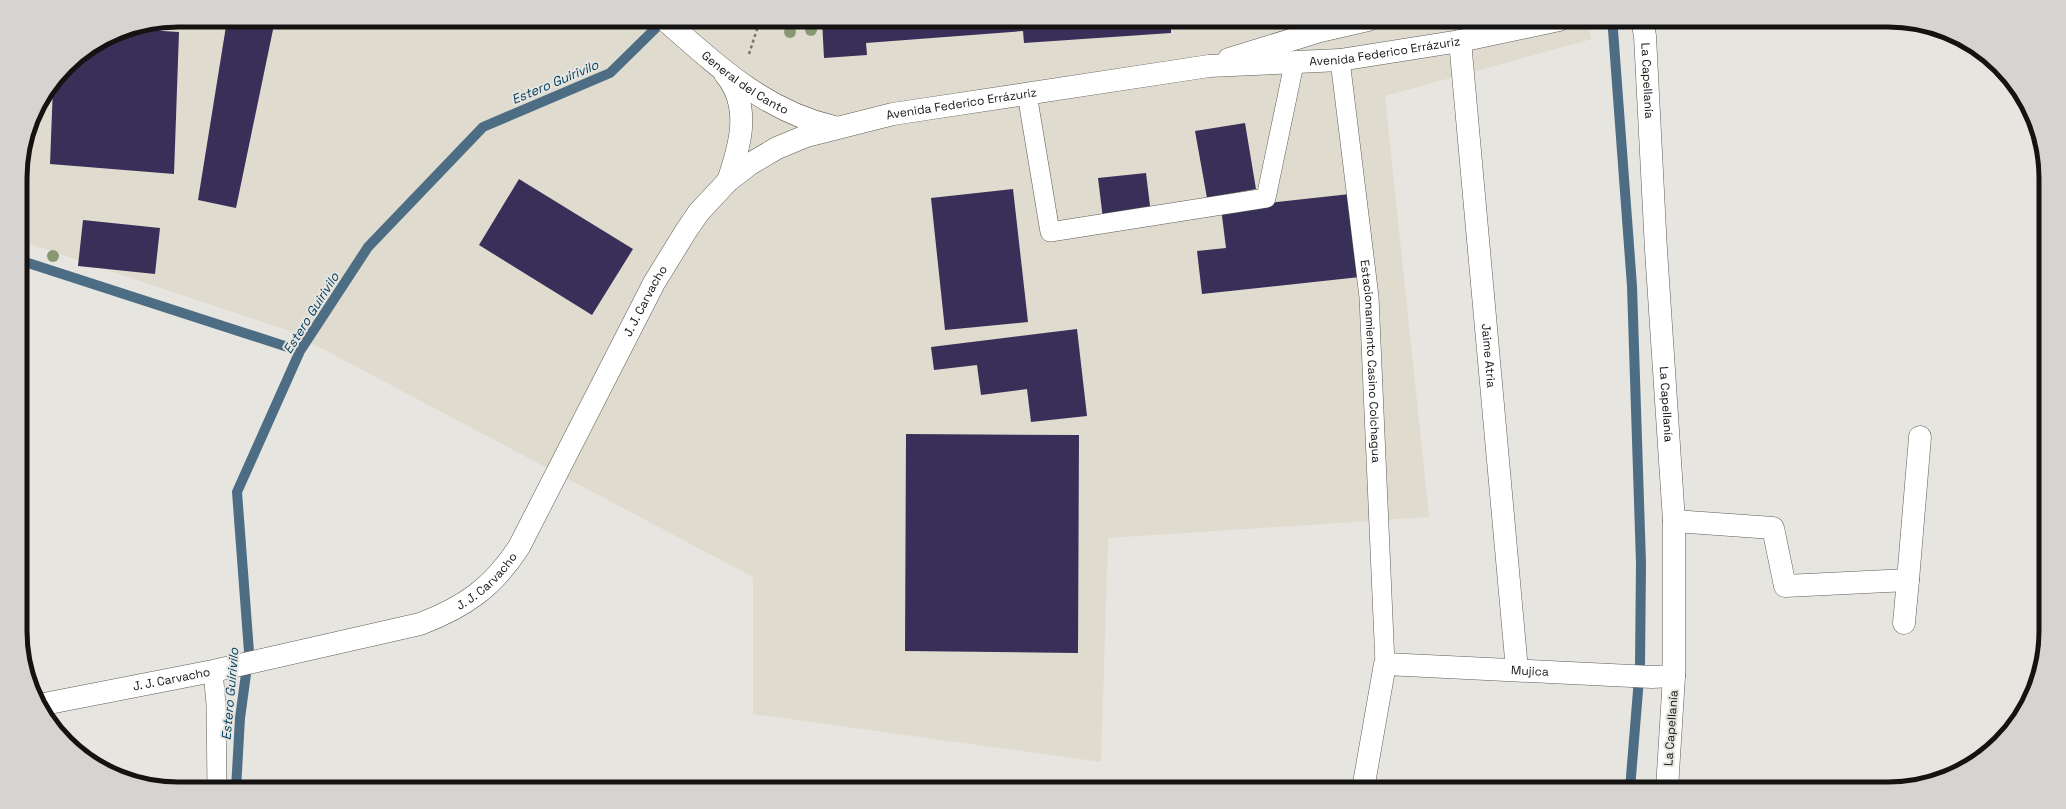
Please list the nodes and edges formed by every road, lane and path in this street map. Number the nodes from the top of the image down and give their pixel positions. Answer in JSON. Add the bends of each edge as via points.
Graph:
{"nodes":[{"id":1,"x":673,"y":27,"type":"edge"},
{"id":2,"x":758,"y":27,"type":"edge"},
{"id":3,"x":1337,"y":27,"type":"edge"},
{"id":4,"x":1526,"y":27,"type":"edge"},
{"id":5,"x":1643,"y":27,"type":"edge"},
{"id":6,"x":1460,"y":41,"type":"junction"},
{"id":7,"x":1340,"y":60,"type":"junction"},
{"id":8,"x":1294,"y":64,"type":"junction"},
{"id":9,"x":1208,"y":66,"type":"junction"},
{"id":10,"x":720,"y":69,"type":"junction"},
{"id":11,"x":740,"y":83,"type":"junction"},
{"id":12,"x":1027,"y":94,"type":"junction"},
{"id":13,"x":836,"y":127,"type":"junction"},
{"id":14,"x":728,"y":181,"type":"junction"},
{"id":15,"x":1920,"y":437,"type":"dead end"},
{"id":16,"x":1674,"y":521,"type":"junction"},
{"id":17,"x":1908,"y":580,"type":"junction"},
{"id":18,"x":1904,"y":623,"type":"dead end"},
{"id":19,"x":1385,"y":664,"type":"junction"},
{"id":20,"x":222,"y":669,"type":"junction"},
{"id":21,"x":1517,"y":670,"type":"junction"},
{"id":22,"x":1674,"y":676,"type":"junction"},
{"id":23,"x":46,"y":704,"type":"edge"},
{"id":24,"x":217,"y":782,"type":"edge"},
{"id":25,"x":1364,"y":782,"type":"edge"},
{"id":26,"x":1667,"y":782,"type":"edge"}],
"edges":[{"from":1,"to":10,"type":"street","name":"General del Canto"},
{"from":2,"to":11,"type":"path"},
{"from":3,"to":9,"type":"street","name":"Avenida Federico Errázuriz"},
{"from":4,"to":6,"type":"street","name":"Avenida Federico Errázuriz"},
{"from":5,"to":16,"type":"street","name":"La Capellanía"},
{"from":6,"to":7,"type":"street","name":"Avenida Federico Errázuriz"},
{"from":6,"to":21,"type":"street","name":"Jaime Atria"},
{"from":7,"to":8,"type":"street","name":"Avenida Federico Errázuriz"},
{"from":7,"to":19,"type":"lane","name":"Estacionamiento Casino Colchagua","via":[[1369,297]]},
{"from":8,"to":9,"type":"street","name":"Avenida Federico Errázuriz"},
{"from":8,"to":12,"type":"lane","via":[[1266,198],[1050,232]]},
{"from":9,"to":12,"type":"street","name":"Avenida Federico Errázuriz"},
{"from":10,"to":11,"type":"street","name":"General del Canto"},
{"from":10,"to":14,"type":"street","via":[[733,84],[741,112],[742,133]]},
{"from":11,"to":13,"type":"street","name":"General del Canto","via":[[797,116]]},
{"from":12,"to":13,"type":"street","name":"Avenida Federico Errázuriz","via":[[893,114]]},
{"from":13,"to":14,"type":"street","name":"Avenida Federico Errázuriz","via":[[777,148]]},
{"from":14,"to":20,"type":"street","name":"J. J. Carvacho","via":[[699,212],[654,282],[519,547],[492,583],[446,614],[420,624]]},
{"from":15,"to":17,"type":"street"},
{"from":16,"to":17,"type":"street","via":[[1773,528],[1785,586]]},
{"from":16,"to":22,"type":"street","name":"La Capellanía"},
{"from":17,"to":18,"type":"street"},
{"from":19,"to":21,"type":"street","name":"Mujica"},
{"from":19,"to":25,"type":"street"},
{"from":20,"to":23,"type":"street","name":"J. J. Carvacho"},
{"from":20,"to":24,"type":"lane","via":[[216,704]]},
{"from":21,"to":22,"type":"street","name":"Mujica"},
{"from":22,"to":26,"type":"street","name":"La Capellanía"}]}
